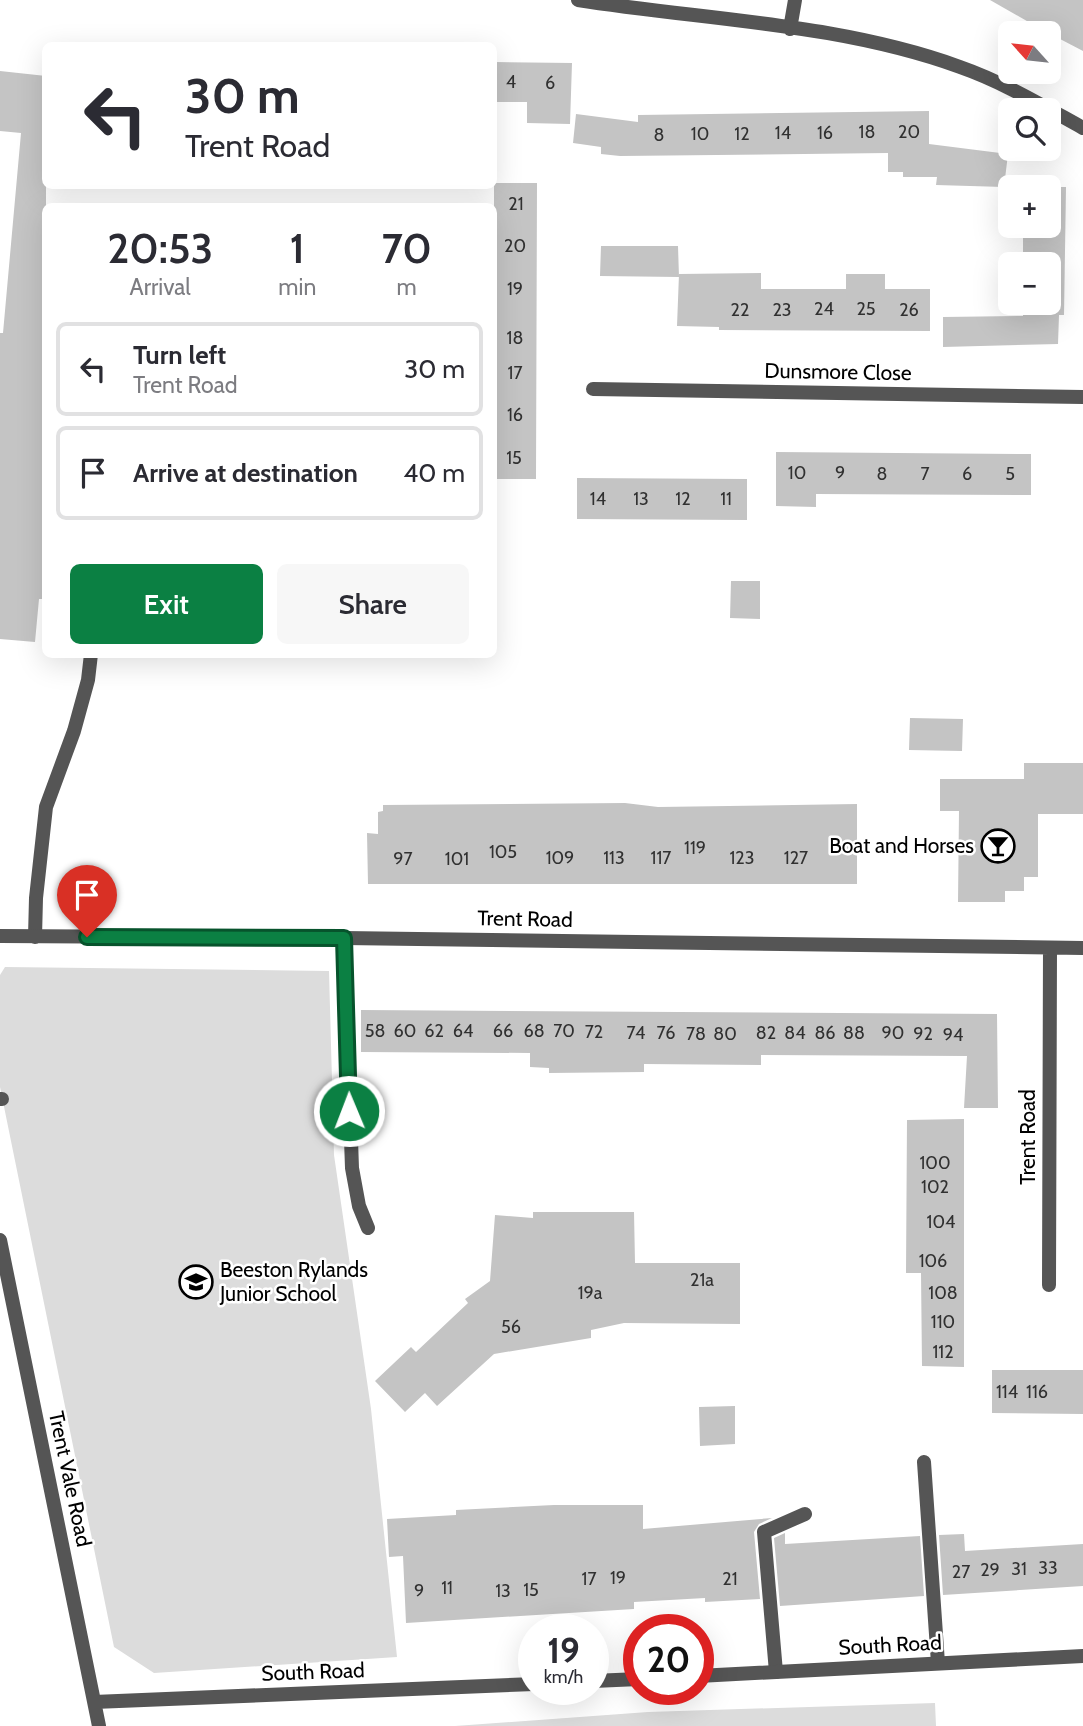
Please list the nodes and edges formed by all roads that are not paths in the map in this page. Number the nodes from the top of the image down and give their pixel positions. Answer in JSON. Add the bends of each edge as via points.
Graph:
{"nodes":[{"id":1,"x":578,"y":0,"type":"edge"},
{"id":2,"x":794,"y":0,"type":"edge"},
{"id":3,"x":790,"y":29,"type":"junction"},
{"id":4,"x":1083,"y":128,"type":"edge"},
{"id":5,"x":593,"y":389,"type":"dead end"},
{"id":6,"x":1083,"y":397,"type":"edge"},
{"id":7,"x":91,"y":658,"type":"edge"},
{"id":8,"x":0,"y":936,"type":"edge"},
{"id":9,"x":35,"y":937,"type":"junction"},
{"id":10,"x":344,"y":938,"type":"junction"},
{"id":11,"x":1050,"y":948,"type":"junction"},
{"id":12,"x":1083,"y":948,"type":"edge"},
{"id":13,"x":368,"y":1228,"type":"dead end"},
{"id":14,"x":0,"y":1240,"type":"edge"},
{"id":15,"x":1049,"y":1285,"type":"dead end"},
{"id":16,"x":924,"y":1462,"type":"dead end"},
{"id":17,"x":805,"y":1514,"type":"dead end"},
{"id":18,"x":1083,"y":1656,"type":"edge"},
{"id":19,"x":938,"y":1663,"type":"junction"},
{"id":20,"x":776,"y":1672,"type":"junction"},
{"id":21,"x":714,"y":1675,"type":"edge"},
{"id":22,"x":518,"y":1685,"type":"edge"},
{"id":23,"x":94,"y":1702,"type":"junction"},
{"id":24,"x":99,"y":1726,"type":"edge"}],
"edges":[{"from":1,"to":3,"type":"street"},
{"from":2,"to":3,"type":"street"},
{"from":3,"to":4,"type":"street","via":[[884,44],[959,66]]},
{"from":5,"to":6,"type":"street","name":"Dunsmore Close"},
{"from":7,"to":9,"type":"street","via":[[74,731],[46,807]]},
{"from":8,"to":9,"type":"street","name":"Trent Road"},
{"from":9,"to":10,"type":"street","name":"Trent Road"},
{"from":10,"to":11,"type":"street","name":"Trent Road"},
{"from":10,"to":13,"type":"street","via":[[352,1168]]},
{"from":11,"to":12,"type":"street","name":"Trent Road"},
{"from":11,"to":15,"type":"street","name":"Trent Road"},
{"from":14,"to":23,"type":"street","name":"Trent Vale Road"},
{"from":16,"to":19,"type":"street"},
{"from":17,"to":20,"type":"street","via":[[764,1532]]},
{"from":18,"to":19,"type":"street","name":"South Road"},
{"from":19,"to":20,"type":"street","name":"South Road"},
{"from":20,"to":21,"type":"street","name":"South Road"},
{"from":22,"to":23,"type":"street","name":"South Road"},
{"from":23,"to":24,"type":"street","name":"Trent Vale Road"}]}
